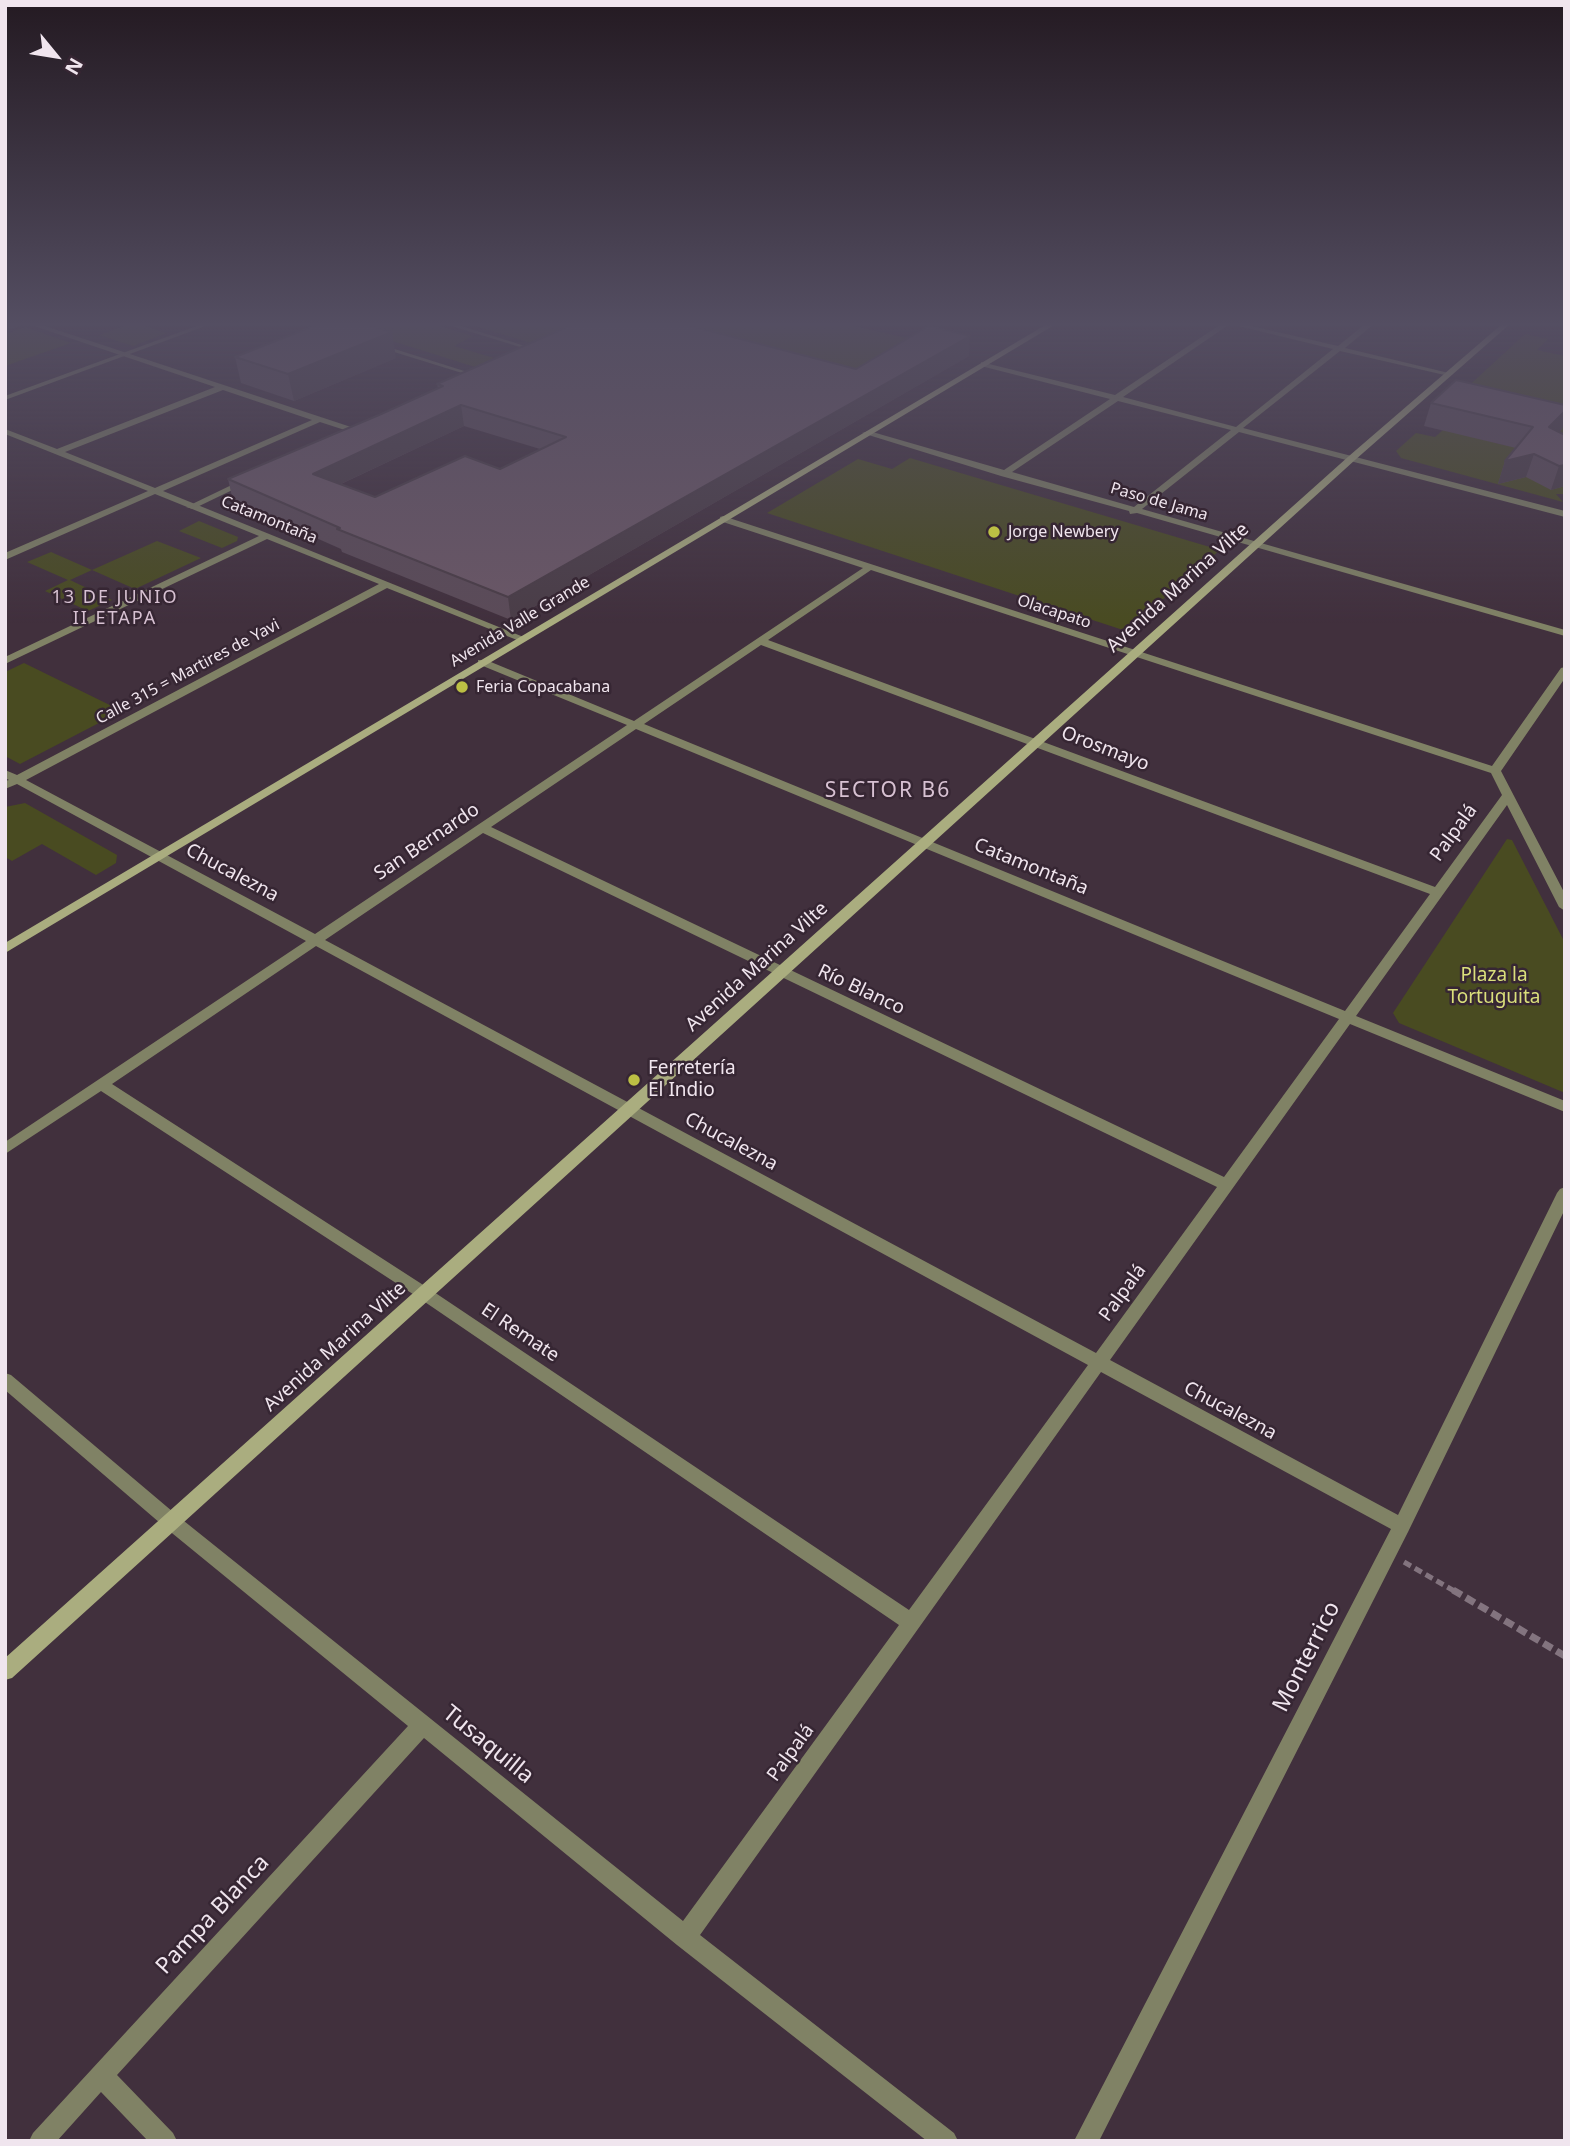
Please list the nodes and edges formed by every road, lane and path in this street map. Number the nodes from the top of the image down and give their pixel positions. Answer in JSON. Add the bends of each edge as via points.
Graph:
{"nodes":[{"id":1,"x":130,"y":424,"type":"edge"},
{"id":2,"x":309,"y":424,"type":"edge"},
{"id":3,"x":332,"y":424,"type":"edge"},
{"id":4,"x":881,"y":424,"type":"edge"},
{"id":5,"x":1078,"y":424,"type":"edge"},
{"id":6,"x":1218,"y":424,"type":"edge"},
{"id":7,"x":1243,"y":424,"type":"edge"},
{"id":8,"x":1391,"y":424,"type":"edge"},
{"id":9,"x":366,"y":426,"type":"edge"},
{"id":10,"x":1237,"y":429,"type":"junction"},
{"id":11,"x":5,"y":431,"type":"edge"},
{"id":12,"x":354,"y":431,"type":"junction"},
{"id":13,"x":866,"y":433,"type":"junction"},
{"id":14,"x":341,"y":437,"type":"edge"},
{"id":15,"x":57,"y":453,"type":"junction"},
{"id":16,"x":1352,"y":458,"type":"junction"},
{"id":17,"x":1004,"y":474,"type":"junction"},
{"id":18,"x":253,"y":478,"type":"edge"},
{"id":19,"x":155,"y":493,"type":"junction"},
{"id":20,"x":190,"y":507,"type":"junction"},
{"id":21,"x":1133,"y":512,"type":"junction"},
{"id":22,"x":1565,"y":514,"type":"edge"},
{"id":23,"x":723,"y":519,"type":"junction"},
{"id":24,"x":265,"y":537,"type":"junction"},
{"id":25,"x":1255,"y":546,"type":"junction"},
{"id":26,"x":5,"y":557,"type":"edge"},
{"id":27,"x":870,"y":567,"type":"junction"},
{"id":28,"x":386,"y":585,"type":"junction"},
{"id":29,"x":1565,"y":633,"type":"edge"},
{"id":30,"x":522,"y":638,"type":"junction"},
{"id":31,"x":760,"y":641,"type":"junction"},
{"id":32,"x":1135,"y":656,"type":"junction"},
{"id":33,"x":5,"y":661,"type":"edge"},
{"id":34,"x":482,"y":662,"type":"junction"},
{"id":35,"x":1565,"y":670,"type":"edge"},
{"id":36,"x":635,"y":724,"type":"junction"},
{"id":37,"x":1038,"y":742,"type":"junction"},
{"id":38,"x":1495,"y":771,"type":"junction"},
{"id":39,"x":10,"y":779,"type":"edge"},
{"id":40,"x":1507,"y":796,"type":"junction"},
{"id":41,"x":481,"y":827,"type":"junction"},
{"id":42,"x":924,"y":844,"type":"junction"},
{"id":43,"x":160,"y":856,"type":"junction"},
{"id":44,"x":1437,"y":892,"type":"junction"},
{"id":45,"x":1565,"y":907,"type":"edge"},
{"id":46,"x":315,"y":940,"type":"junction"},
{"id":47,"x":5,"y":949,"type":"edge"},
{"id":48,"x":781,"y":973,"type":"junction"},
{"id":49,"x":1347,"y":1016,"type":"junction"},
{"id":50,"x":101,"y":1084,"type":"junction"},
{"id":51,"x":1565,"y":1107,"type":"edge"},
{"id":52,"x":629,"y":1109,"type":"junction"},
{"id":53,"x":5,"y":1149,"type":"edge"},
{"id":54,"x":1227,"y":1185,"type":"junction"},
{"id":55,"x":1565,"y":1193,"type":"edge"},
{"id":56,"x":425,"y":1294,"type":"junction"},
{"id":57,"x":1099,"y":1362,"type":"junction"},
{"id":58,"x":5,"y":1380,"type":"edge"},
{"id":59,"x":173,"y":1523,"type":"junction"},
{"id":60,"x":1402,"y":1526,"type":"junction"},
{"id":61,"x":1388,"y":1553,"type":"junction"},
{"id":62,"x":911,"y":1622,"type":"junction"},
{"id":63,"x":1565,"y":1656,"type":"edge"},
{"id":64,"x":5,"y":1671,"type":"edge"},
{"id":65,"x":423,"y":1724,"type":"junction"},
{"id":66,"x":685,"y":1937,"type":"junction"},
{"id":67,"x":101,"y":2075,"type":"junction"},
{"id":68,"x":41,"y":2141,"type":"edge"},
{"id":69,"x":165,"y":2141,"type":"edge"},
{"id":70,"x":946,"y":2141,"type":"edge"},
{"id":71,"x":1086,"y":2141,"type":"edge"}],
"edges":[{"from":1,"to":15,"type":"street"},
{"from":2,"to":19,"type":"street"},
{"from":3,"to":12,"type":"street"},
{"from":4,"to":13,"type":"street","name":"Avenida Valle Grande"},
{"from":5,"to":17,"type":"street"},
{"from":6,"to":10,"type":"street"},
{"from":7,"to":10,"type":"street"},
{"from":8,"to":16,"type":"street","name":"Avenida Marina Vilte"},
{"from":9,"to":12,"type":"lane"},
{"from":10,"to":16,"type":"street"},
{"from":10,"to":21,"type":"street"},
{"from":11,"to":15,"type":"street","name":"Catamontaña"},
{"from":12,"to":14,"type":"lane"},
{"from":13,"to":17,"type":"street","name":"Paso de Jama"},
{"from":13,"to":23,"type":"street","name":"Avenida Valle Grande"},
{"from":15,"to":19,"type":"street","name":"Catamontaña"},
{"from":16,"to":22,"type":"street"},
{"from":16,"to":25,"type":"street","name":"Avenida Marina Vilte"},
{"from":17,"to":21,"type":"street","name":"Paso de Jama"},
{"from":18,"to":20,"type":"lane"},
{"from":19,"to":20,"type":"street","name":"Catamontaña"},
{"from":19,"to":26,"type":"street"},
{"from":20,"to":24,"type":"street","name":"Catamontaña"},
{"from":21,"to":25,"type":"street","name":"Paso de Jama"},
{"from":23,"to":27,"type":"street","name":"Olacapato"},
{"from":23,"to":30,"type":"street","name":"Avenida Valle Grande"},
{"from":24,"to":28,"type":"street","name":"Catamontaña"},
{"from":24,"to":33,"type":"street"},
{"from":25,"to":29,"type":"street","name":"Paso de Jama"},
{"from":25,"to":32,"type":"street","name":"Avenida Marina Vilte"},
{"from":27,"to":31,"type":"street","name":"San Bernardo"},
{"from":27,"to":32,"type":"street","name":"Olacapato"},
{"from":28,"to":30,"type":"street","name":"Catamontaña"},
{"from":28,"to":39,"type":"street","name":"Calle 315 = Martires de Yavi"},
{"from":30,"to":34,"type":"street","name":"Avenida Valle Grande"},
{"from":31,"to":36,"type":"street","name":"San Bernardo"},
{"from":31,"to":37,"type":"street","name":"Orosmayo"},
{"from":32,"to":37,"type":"street","name":"Avenida Marina Vilte"},
{"from":32,"to":38,"type":"street","name":"Olacapato"},
{"from":34,"to":36,"type":"street","name":"Catamontaña"},
{"from":34,"to":43,"type":"street","name":"Avenida Valle Grande"},
{"from":35,"to":38,"type":"street"},
{"from":36,"to":41,"type":"street","name":"San Bernardo"},
{"from":36,"to":42,"type":"street","name":"Catamontaña"},
{"from":37,"to":42,"type":"street","name":"Avenida Marina Vilte"},
{"from":37,"to":44,"type":"street","name":"Orosmayo"},
{"from":38,"to":40,"type":"street"},
{"from":39,"to":43,"type":"street","name":"Chucalezna"},
{"from":40,"to":44,"type":"street","name":"Palpalá"},
{"from":40,"to":45,"type":"street"},
{"from":41,"to":46,"type":"street","name":"San Bernardo"},
{"from":41,"to":48,"type":"street","name":"Río Blanco"},
{"from":42,"to":48,"type":"street","name":"Avenida Marina Vilte"},
{"from":42,"to":49,"type":"street","name":"Catamontaña"},
{"from":43,"to":46,"type":"street","name":"Chucalezna"},
{"from":43,"to":47,"type":"street","name":"Avenida Valle Grande"},
{"from":44,"to":49,"type":"street","name":"Palpalá"},
{"from":46,"to":50,"type":"street","name":"San Bernardo"},
{"from":46,"to":52,"type":"street","name":"Chucalezna"},
{"from":48,"to":52,"type":"street","name":"Avenida Marina Vilte"},
{"from":48,"to":54,"type":"street","name":"Río Blanco"},
{"from":49,"to":51,"type":"street","name":"Catamontaña"},
{"from":49,"to":54,"type":"street","name":"Palpalá"},
{"from":50,"to":53,"type":"street","name":"San Bernardo"},
{"from":50,"to":56,"type":"street","name":"El Remate"},
{"from":52,"to":56,"type":"street","name":"Avenida Marina Vilte"},
{"from":52,"to":57,"type":"street","name":"Chucalezna"},
{"from":54,"to":57,"type":"street","name":"Palpalá"},
{"from":55,"to":60,"type":"street","name":"Monterrico"},
{"from":56,"to":59,"type":"street","name":"Avenida Marina Vilte"},
{"from":56,"to":62,"type":"street","name":"El Remate"},
{"from":57,"to":60,"type":"street","name":"Chucalezna"},
{"from":57,"to":62,"type":"street","name":"Palpalá"},
{"from":58,"to":59,"type":"street","name":"Tusaquilla"},
{"from":59,"to":64,"type":"street","name":"Avenida Marina Vilte"},
{"from":59,"to":65,"type":"street","name":"Tusaquilla"},
{"from":60,"to":61,"type":"street","name":"Monterrico"},
{"from":61,"to":63,"type":"path"},
{"from":61,"to":71,"type":"street","name":"Monterrico"},
{"from":62,"to":66,"type":"street","name":"Palpalá"},
{"from":65,"to":66,"type":"street","name":"Tusaquilla"},
{"from":65,"to":67,"type":"street","name":"Pampa Blanca"},
{"from":66,"to":70,"type":"street","name":"Tusaquilla"},
{"from":67,"to":68,"type":"street","name":"Pampa Blanca"},
{"from":67,"to":69,"type":"street"}]}
